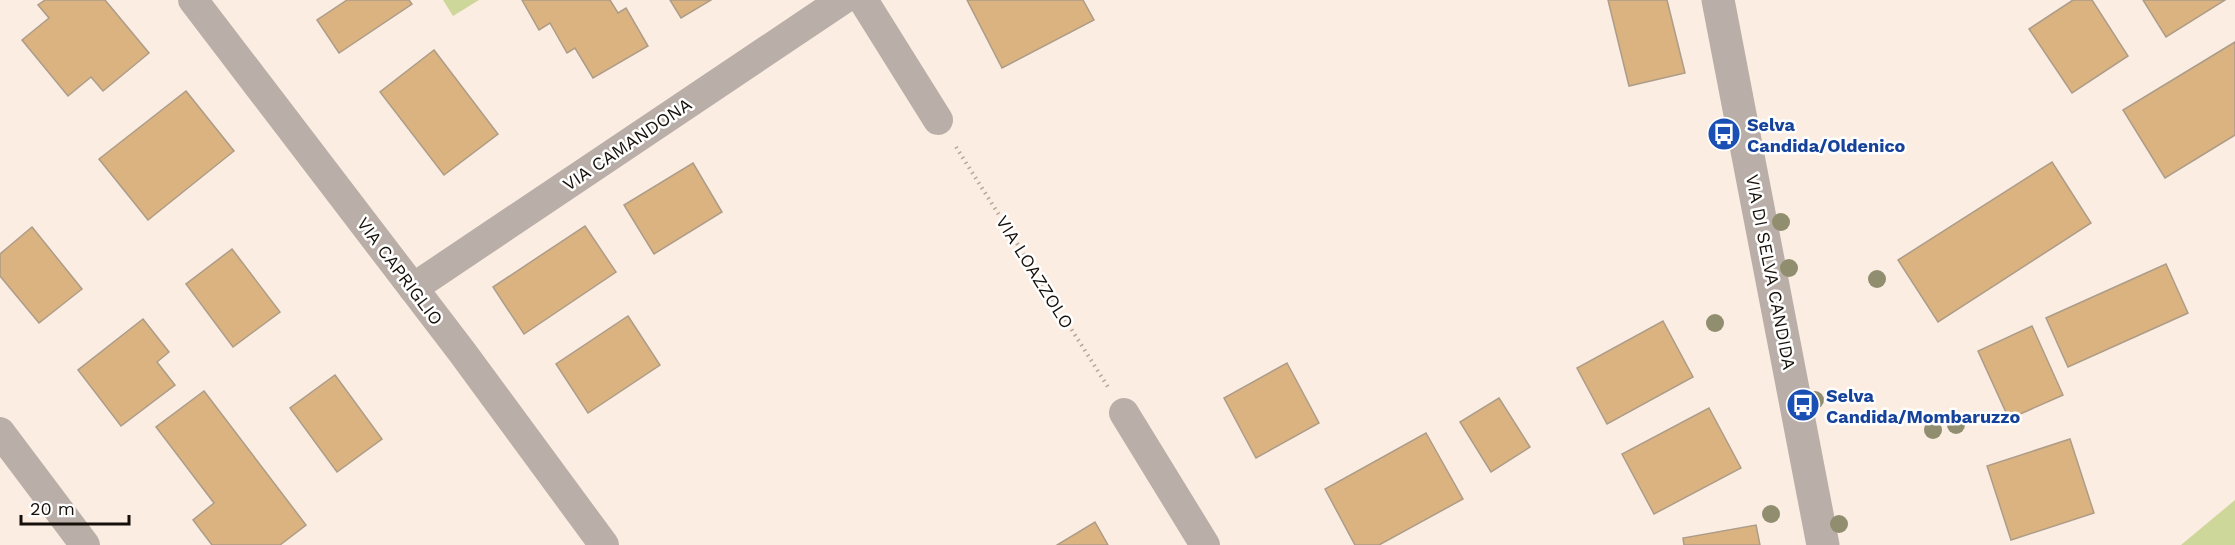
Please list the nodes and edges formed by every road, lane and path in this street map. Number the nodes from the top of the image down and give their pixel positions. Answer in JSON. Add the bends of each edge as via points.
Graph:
{"nodes":[{"id":1,"x":193,"y":0,"type":"edge"},
{"id":2,"x":842,"y":0,"type":"edge"},
{"id":3,"x":863,"y":0,"type":"edge"},
{"id":4,"x":1718,"y":0,"type":"edge"},
{"id":5,"x":938,"y":120,"type":"joint"},
{"id":6,"x":412,"y":288,"type":"junction"},
{"id":7,"x":1124,"y":413,"type":"joint"},
{"id":8,"x":0,"y":432,"type":"edge"},
{"id":9,"x":85,"y":545,"type":"edge"},
{"id":10,"x":604,"y":545,"type":"edge"},
{"id":11,"x":1205,"y":545,"type":"edge"},
{"id":12,"x":1823,"y":545,"type":"edge"}],
"edges":[{"from":1,"to":6,"type":"street","name":"VIA CAPRIGLIO"},
{"from":2,"to":6,"type":"street","name":"VIA CAMANDONA"},
{"from":3,"to":5,"type":"street"},
{"from":4,"to":12,"type":"street","name":"VIA DI SELVA CANDIDA"},
{"from":5,"to":7,"type":"path","name":"VIA LOAZZOLO"},
{"from":6,"to":10,"type":"street","name":"VIA CAPRIGLIO"},
{"from":7,"to":11,"type":"street"},
{"from":8,"to":9,"type":"street"}]}
